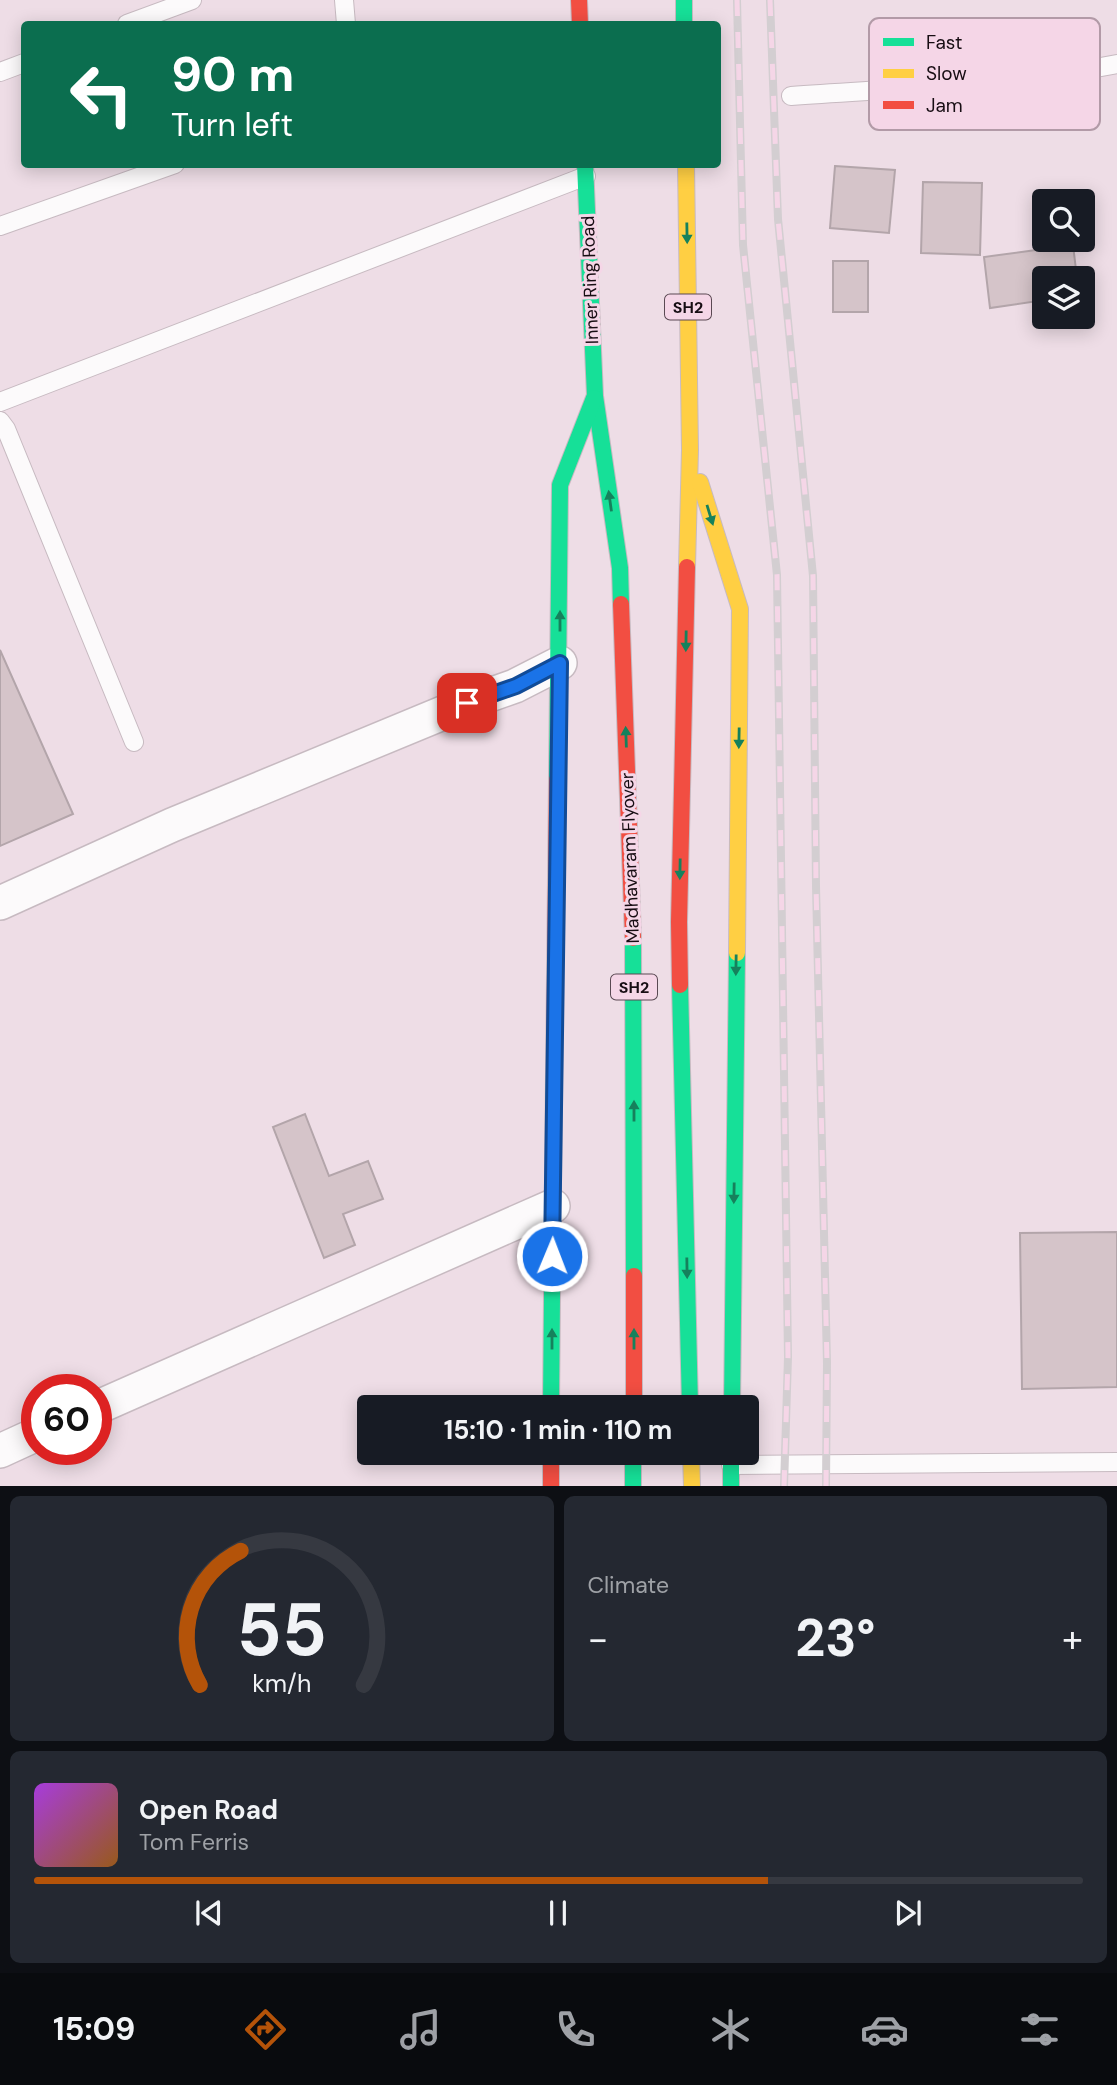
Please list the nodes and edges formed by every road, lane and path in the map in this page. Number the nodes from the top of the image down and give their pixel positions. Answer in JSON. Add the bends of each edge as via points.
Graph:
{"nodes":[{"id":1,"x":192,"y":0,"type":"edge"},
{"id":2,"x":344,"y":0,"type":"edge"},
{"id":3,"x":579,"y":0,"type":"edge"},
{"id":4,"x":684,"y":0,"type":"edge"},
{"id":5,"x":135,"y":21,"type":"edge"},
{"id":6,"x":346,"y":21,"type":"edge"},
{"id":7,"x":580,"y":21,"type":"edge"},
{"id":8,"x":684,"y":21,"type":"edge"},
{"id":9,"x":21,"y":64,"type":"edge"},
{"id":10,"x":0,"y":72,"type":"edge"},
{"id":11,"x":869,"y":90,"type":"edge"},
{"id":12,"x":791,"y":96,"type":"dead end"},
{"id":13,"x":164,"y":168,"type":"edge"},
{"id":14,"x":686,"y":168,"type":"edge"},
{"id":15,"x":585,"y":170,"type":"edge"},
{"id":16,"x":0,"y":226,"type":"edge"},
{"id":17,"x":595,"y":396,"type":"junction"},
{"id":18,"x":0,"y":402,"type":"edge"},
{"id":19,"x":0,"y":421,"type":"edge"},
{"id":20,"x":690,"y":450,"type":"junction"},
{"id":21,"x":560,"y":663,"type":"junction"},
{"id":22,"x":134,"y":742,"type":"dead end"},
{"id":23,"x":0,"y":903,"type":"edge"},
{"id":24,"x":553,"y":1206,"type":"junction"},
{"id":25,"x":551,"y":1395,"type":"edge"},
{"id":26,"x":634,"y":1395,"type":"edge"},
{"id":27,"x":690,"y":1395,"type":"edge"},
{"id":28,"x":732,"y":1395,"type":"edge"},
{"id":29,"x":112,"y":1401,"type":"edge"},
{"id":30,"x":21,"y":1441,"type":"edge"},
{"id":31,"x":0,"y":1451,"type":"edge"},
{"id":32,"x":759,"y":1459,"type":"edge"},
{"id":33,"x":1117,"y":1462,"type":"edge"},
{"id":34,"x":551,"y":1465,"type":"edge"},
{"id":35,"x":634,"y":1465,"type":"edge"},
{"id":36,"x":691,"y":1465,"type":"edge"},
{"id":37,"x":731,"y":1465,"type":"edge"},
{"id":38,"x":551,"y":1486,"type":"edge"},
{"id":39,"x":634,"y":1486,"type":"edge"},
{"id":40,"x":692,"y":1486,"type":"edge"},
{"id":41,"x":731,"y":1486,"type":"edge"}],
"edges":[{"from":1,"to":5,"type":"lane"},
{"from":2,"to":6,"type":"lane"},
{"from":3,"to":7,"type":"main road"},
{"from":4,"to":8,"type":"main road"},
{"from":9,"to":10,"type":"lane"},
{"from":11,"to":12,"type":"lane"},
{"from":13,"to":16,"type":"lane"},
{"from":14,"to":20,"type":"main road","number":"SH2","one_way":true},
{"from":15,"to":17,"type":"main road","name":"Inner Ring Road","number":"SH2"},
{"from":15,"to":18,"type":"lane"},
{"from":21,"to":17,"type":"main road","one_way":true,"via":[[560,485]]},
{"from":26,"to":17,"type":"main road","name":"Madhavaram Flyover","number":"SH2","one_way":true,"via":[[634,965],[620,568]]},
{"from":19,"to":22,"type":"lane"},
{"from":20,"to":27,"type":"main road","number":"SH2","one_way":true,"via":[[679,922]]},
{"from":20,"to":28,"type":"main road","one_way":true,"via":[[740,609]]},
{"from":21,"to":23,"type":"street","via":[[516,686],[172,825]]},
{"from":21,"to":24,"type":"main road"},
{"from":25,"to":24,"type":"main road","one_way":true},
{"from":24,"to":29,"type":"street"},
{"from":30,"to":31,"type":"street"},
{"from":32,"to":33,"type":"lane"},
{"from":34,"to":38,"type":"main road"},
{"from":35,"to":39,"type":"main road"},
{"from":36,"to":40,"type":"main road"},
{"from":37,"to":41,"type":"main road"}]}
